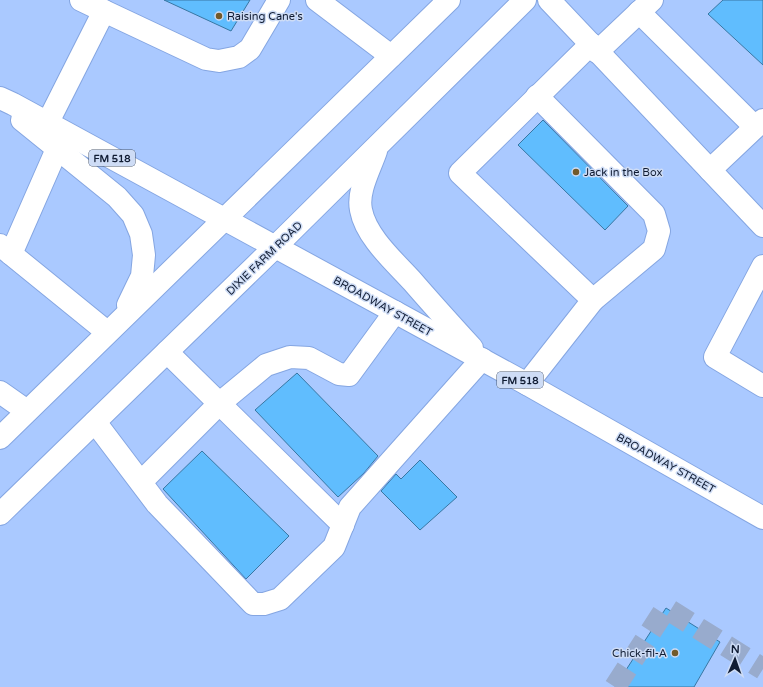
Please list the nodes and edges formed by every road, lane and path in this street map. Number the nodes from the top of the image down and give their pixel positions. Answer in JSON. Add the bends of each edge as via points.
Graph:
{"nodes":[{"id":1,"x":81,"y":0,"type":"edge"},
{"id":2,"x":279,"y":0,"type":"edge"},
{"id":3,"x":317,"y":0,"type":"edge"},
{"id":4,"x":449,"y":0,"type":"edge"},
{"id":5,"x":525,"y":0,"type":"edge"},
{"id":6,"x":548,"y":0,"type":"edge"},
{"id":7,"x":646,"y":6,"type":"edge"},
{"id":8,"x":104,"y":11,"type":"junction"},
{"id":9,"x":594,"y":48,"type":"junction"},
{"id":10,"x":391,"y":56,"type":"junction"},
{"id":11,"x":537,"y":96,"type":"junction"},
{"id":12,"x":0,"y":98,"type":"edge"},
{"id":13,"x":0,"y":101,"type":"edge"},
{"id":14,"x":48,"y":122,"type":"junction"},
{"id":15,"x":759,"y":124,"type":"edge"},
{"id":16,"x":378,"y":145,"type":"junction"},
{"id":17,"x":57,"y":149,"type":"junction"},
{"id":18,"x":710,"y":170,"type":"junction"},
{"id":19,"x":224,"y":219,"type":"junction"},
{"id":20,"x":763,"y":226,"type":"edge"},
{"id":21,"x":275,"y":247,"type":"junction"},
{"id":22,"x":6,"y":250,"type":"edge"},
{"id":23,"x":763,"y":266,"type":"edge"},
{"id":24,"x":593,"y":300,"type":"junction"},
{"id":25,"x":395,"y":312,"type":"junction"},
{"id":26,"x":113,"y":327,"type":"junction"},
{"id":27,"x":167,"y":352,"type":"junction"},
{"id":28,"x":482,"y":360,"type":"junction"},
{"id":29,"x":527,"y":384,"type":"junction"},
{"id":30,"x":763,"y":386,"type":"edge"},
{"id":31,"x":0,"y":392,"type":"edge"},
{"id":32,"x":220,"y":403,"type":"junction"},
{"id":33,"x":28,"y":411,"type":"junction"},
{"id":34,"x":95,"y":422,"type":"junction"},
{"id":35,"x":0,"y":438,"type":"edge"},
{"id":36,"x":141,"y":482,"type":"junction"},
{"id":37,"x":0,"y":514,"type":"edge"},
{"id":38,"x":763,"y":518,"type":"edge"},
{"id":39,"x":343,"y":525,"type":"junction"}],
"edges":[{"from":1,"to":8,"type":"main road"},
{"from":2,"to":8,"type":"main road","via":[[250,49],[239,57],[219,61],[206,59]]},
{"from":3,"to":10,"type":"main road"},
{"from":4,"to":10,"type":"main road"},
{"from":5,"to":16,"type":"main road","name":"DIXIE FARM ROAD"},
{"from":6,"to":9,"type":"main road"},
{"from":7,"to":9,"type":"main road"},
{"from":7,"to":15,"type":"main road"},
{"from":8,"to":14,"type":"main road"},
{"from":9,"to":11,"type":"main road"},
{"from":9,"to":18,"type":"main road"},
{"from":10,"to":19,"type":"main road"},
{"from":11,"to":24,"type":"main road","via":[[654,214],[659,231],[654,249]]},
{"from":11,"to":24,"type":"main road","via":[[460,172]]},
{"from":12,"to":14,"type":"main road","name":"BROADWAY STREET","number":"FM 518"},
{"from":13,"to":17,"type":"main road"},
{"from":14,"to":19,"type":"main road","name":"BROADWAY STREET","number":"FM 518"},
{"from":15,"to":18,"type":"main road"},
{"from":16,"to":21,"type":"main road","name":"DIXIE FARM ROAD"},
{"from":16,"to":28,"type":"main road","via":[[360,200],[365,222],[378,243]]},
{"from":17,"to":22,"type":"main road"},
{"from":17,"to":26,"type":"main road","via":[[117,197],[133,215],[141,234],[144,255],[142,276],[133,296]]},
{"from":18,"to":20,"type":"main road"},
{"from":19,"to":21,"type":"main road","name":"BROADWAY STREET","number":"FM 518"},
{"from":19,"to":26,"type":"main road"},
{"from":21,"to":25,"type":"main road","name":"BROADWAY STREET","number":"FM 518"},
{"from":21,"to":27,"type":"main road","name":"DIXIE FARM ROAD"},
{"from":22,"to":26,"type":"main road"},
{"from":23,"to":30,"type":"main road","via":[[715,357]]},
{"from":24,"to":29,"type":"main road"},
{"from":25,"to":28,"type":"main road","name":"BROADWAY STREET","number":"FM 518"},
{"from":25,"to":32,"type":"main road","via":[[350,375],[339,374],[310,358],[290,357],[266,365]]},
{"from":26,"to":33,"type":"main road"},
{"from":27,"to":32,"type":"main road"},
{"from":27,"to":34,"type":"main road","name":"DIXIE FARM ROAD"},
{"from":28,"to":29,"type":"main road","name":"BROADWAY STREET","number":"FM 518"},
{"from":28,"to":39,"type":"main road","via":[[350,507]]},
{"from":29,"to":38,"type":"main road","name":"BROADWAY STREET","number":"FM 518"},
{"from":31,"to":33,"type":"main road"},
{"from":32,"to":36,"type":"main road"},
{"from":32,"to":39,"type":"main road"},
{"from":33,"to":35,"type":"main road"},
{"from":34,"to":36,"type":"main road"},
{"from":34,"to":37,"type":"main road","name":"DIXIE FARM ROAD"},
{"from":36,"to":39,"type":"main road","via":[[157,504],[253,604],[264,604],[280,599],[334,548]]}]}
